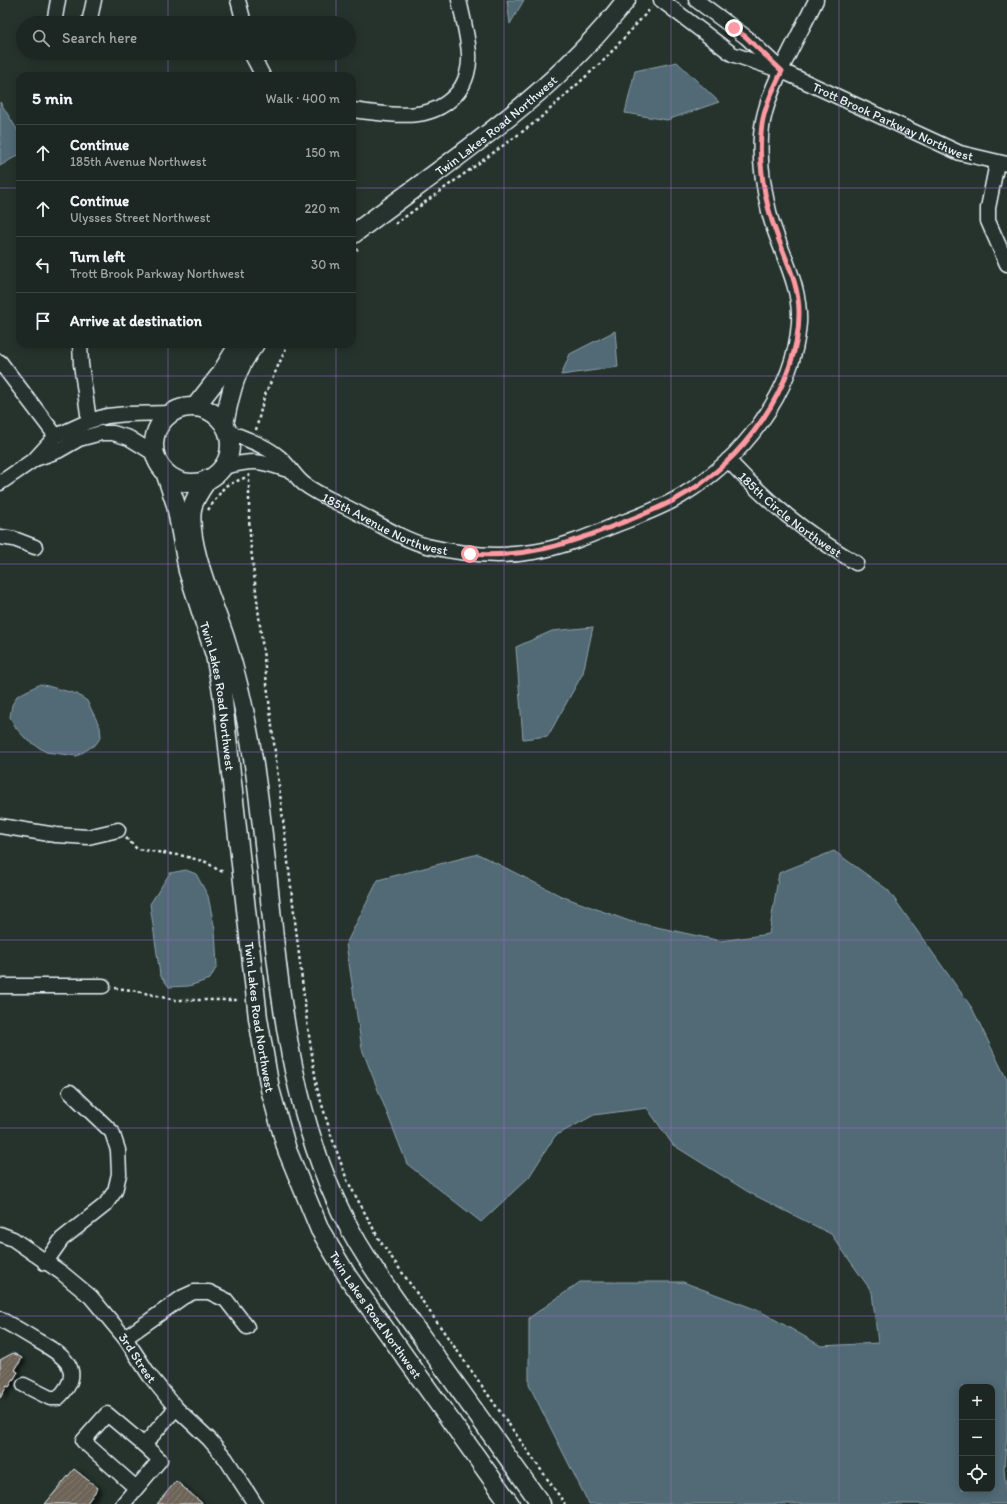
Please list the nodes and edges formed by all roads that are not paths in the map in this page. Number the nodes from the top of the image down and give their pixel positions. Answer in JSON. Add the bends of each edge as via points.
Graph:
{"nodes":[{"id":1,"x":58,"y":0,"type":"edge"},
{"id":2,"x":94,"y":0,"type":"edge"},
{"id":3,"x":238,"y":0,"type":"edge"},
{"id":4,"x":459,"y":0,"type":"edge"},
{"id":5,"x":626,"y":0,"type":"edge"},
{"id":6,"x":661,"y":0,"type":"edge"},
{"id":7,"x":696,"y":0,"type":"edge"},
{"id":8,"x":816,"y":0,"type":"edge"},
{"id":9,"x":55,"y":16,"type":"edge"},
{"id":10,"x":91,"y":16,"type":"edge"},
{"id":11,"x":242,"y":16,"type":"edge"},
{"id":12,"x":255,"y":60,"type":"edge"},
{"id":13,"x":782,"y":71,"type":"junction"},
{"id":14,"x":262,"y":72,"type":"edge"},
{"id":15,"x":356,"y":110,"type":"edge"},
{"id":16,"x":1002,"y":163,"type":"edge"},
{"id":17,"x":356,"y":232,"type":"edge"},
{"id":18,"x":1007,"y":264,"type":"edge"},
{"id":19,"x":80,"y":348,"type":"edge"},
{"id":20,"x":237,"y":348,"type":"edge"},
{"id":21,"x":252,"y":348,"type":"edge"},
{"id":22,"x":0,"y":362,"type":"edge"},
{"id":23,"x":195,"y":407,"type":"junction"},
{"id":24,"x":172,"y":412,"type":"junction"},
{"id":25,"x":89,"y":421,"type":"junction"},
{"id":26,"x":226,"y":428,"type":"junction"},
{"id":27,"x":56,"y":436,"type":"junction"},
{"id":28,"x":155,"y":454,"type":"junction"},
{"id":29,"x":35,"y":459,"type":"junction"},
{"id":30,"x":728,"y":460,"type":"junction"},
{"id":31,"x":223,"y":467,"type":"junction"},
{"id":32,"x":165,"y":472,"type":"junction"},
{"id":33,"x":292,"y":472,"type":"junction"},
{"id":34,"x":208,"y":479,"type":"junction"},
{"id":35,"x":0,"y":484,"type":"edge"},
{"id":36,"x":0,"y":537,"type":"edge"},
{"id":37,"x":34,"y":547,"type":"dead end"},
{"id":38,"x":856,"y":563,"type":"dead end"},
{"id":39,"x":0,"y":826,"type":"edge"},
{"id":40,"x":118,"y":830,"type":"road end"},
{"id":41,"x":0,"y":986,"type":"edge"},
{"id":42,"x":103,"y":986,"type":"road end"},
{"id":43,"x":70,"y":1092,"type":"dead end"},
{"id":44,"x":0,"y":1234,"type":"edge"},
{"id":45,"x":45,"y":1263,"type":"junction"},
{"id":46,"x":0,"y":1319,"type":"edge"},
{"id":47,"x":247,"y":1327,"type":"dead end"},
{"id":48,"x":125,"y":1338,"type":"junction"},
{"id":49,"x":24,"y":1385,"type":"dead end"},
{"id":50,"x":176,"y":1408,"type":"junction"},
{"id":51,"x":144,"y":1446,"type":"junction"},
{"id":52,"x":136,"y":1488,"type":"junction"},
{"id":53,"x":123,"y":1504,"type":"edge"},
{"id":54,"x":255,"y":1504,"type":"edge"},
{"id":55,"x":510,"y":1504,"type":"edge"},
{"id":56,"x":541,"y":1504,"type":"edge"}],
"edges":[{"from":1,"to":9,"type":"street"},
{"from":2,"to":10,"type":"street"},
{"from":3,"to":11,"type":"street"},
{"from":4,"to":15,"type":"street","via":[[469,66],[460,89],[452,99],[429,113],[416,116]]},
{"from":5,"to":17,"type":"main road","name":"Twin Lakes Road Northwest","via":[[552,82],[513,115]]},
{"from":6,"to":13,"type":"street","name":"Trott Brook Parkway Northwest","via":[[732,54]]},
{"from":7,"to":13,"type":"street","name":"Trott Brook Parkway Northwest","via":[[746,37]]},
{"from":8,"to":13,"type":"street","name":"185th Avenue Northwest"},
{"from":12,"to":14,"type":"street"},
{"from":13,"to":16,"type":"street","name":"Trott Brook Parkway Northwest","via":[[935,143],[960,153]]},
{"from":13,"to":30,"type":"street","name":"185th Avenue Northwest","via":[[771,94],[762,124],[762,165],[770,216],[797,291],[798,326],[792,360],[778,392],[762,420]]},
{"from":16,"to":18,"type":"street","via":[[988,208],[988,220]]},
{"from":19,"to":25,"type":"street"},
{"from":20,"to":23,"type":"main road","via":[[220,376]]},
{"from":21,"to":26,"type":"main road","via":[[244,357],[233,382]]},
{"from":22,"to":27,"type":"street"},
{"from":23,"to":24,"type":"main road"},
{"from":23,"to":26,"type":"main road","via":[[216,416]]},
{"from":24,"to":25,"type":"street","via":[[107,416]]},
{"from":24,"to":28,"type":"main road","via":[[156,430]]},
{"from":25,"to":27,"type":"street"},
{"from":26,"to":31,"type":"main road","via":[[230,443],[229,456]]},
{"from":26,"to":33,"type":"street","name":"185th Avenue Northwest","via":[[266,448],[282,459]]},
{"from":27,"to":29,"type":"street"},
{"from":28,"to":29,"type":"street","via":[[129,438],[113,433],[101,433],[79,439],[58,451]]},
{"from":28,"to":32,"type":"main road"},
{"from":29,"to":35,"type":"street"},
{"from":30,"to":33,"type":"street","name":"185th Avenue Northwest","via":[[678,498],[640,516],[591,535],[534,552],[492,555],[470,554],[427,546],[407,538],[316,491]]},
{"from":30,"to":38,"type":"street","name":"185th Circle Northwest","via":[[754,488],[799,526]]},
{"from":31,"to":33,"type":"street","name":"185th Avenue Northwest","via":[[250,461],[270,463]]},
{"from":31,"to":34,"type":"main road"},
{"from":32,"to":34,"type":"main road","via":[[174,479],[185,482],[197,483]]},
{"from":32,"to":55,"type":"main road","name":"Twin Lakes Road Northwest","via":[[175,499],[188,571],[215,655],[258,1018],[270,1089],[287,1150],[317,1223],[348,1277]]},
{"from":34,"to":56,"type":"main road","name":"Twin Lakes Road Northwest","via":[[192,508],[194,545],[236,671],[250,736],[292,1064],[314,1148],[336,1203],[367,1258]]},
{"from":36,"to":37,"type":"street","via":[[14,539]]},
{"from":39,"to":40,"type":"street","via":[[88,837]]},
{"from":41,"to":42,"type":"street"},
{"from":43,"to":45,"type":"street","via":[[112,1132],[118,1150],[119,1174],[115,1191],[105,1205],[62,1239]]},
{"from":44,"to":45,"type":"street","name":"3rd Street","via":[[13,1239]]},
{"from":45,"to":48,"type":"street","name":"3rd Street","via":[[62,1273],[91,1297]]},
{"from":46,"to":49,"type":"street","via":[[58,1353],[69,1365],[70,1382],[58,1398],[50,1398]]},
{"from":47,"to":48,"type":"street","via":[[226,1300],[209,1292],[194,1292]]},
{"from":48,"to":50,"type":"street","name":"3rd Street","via":[[150,1376]]},
{"from":50,"to":51,"type":"street"},
{"from":50,"to":54,"type":"street","name":"3rd Street","via":[[210,1439]]},
{"from":51,"to":52,"type":"street","via":[[160,1460]]},
{"from":51,"to":52,"type":"street","via":[[107,1414],[83,1441]]},
{"from":52,"to":53,"type":"street"}]}
